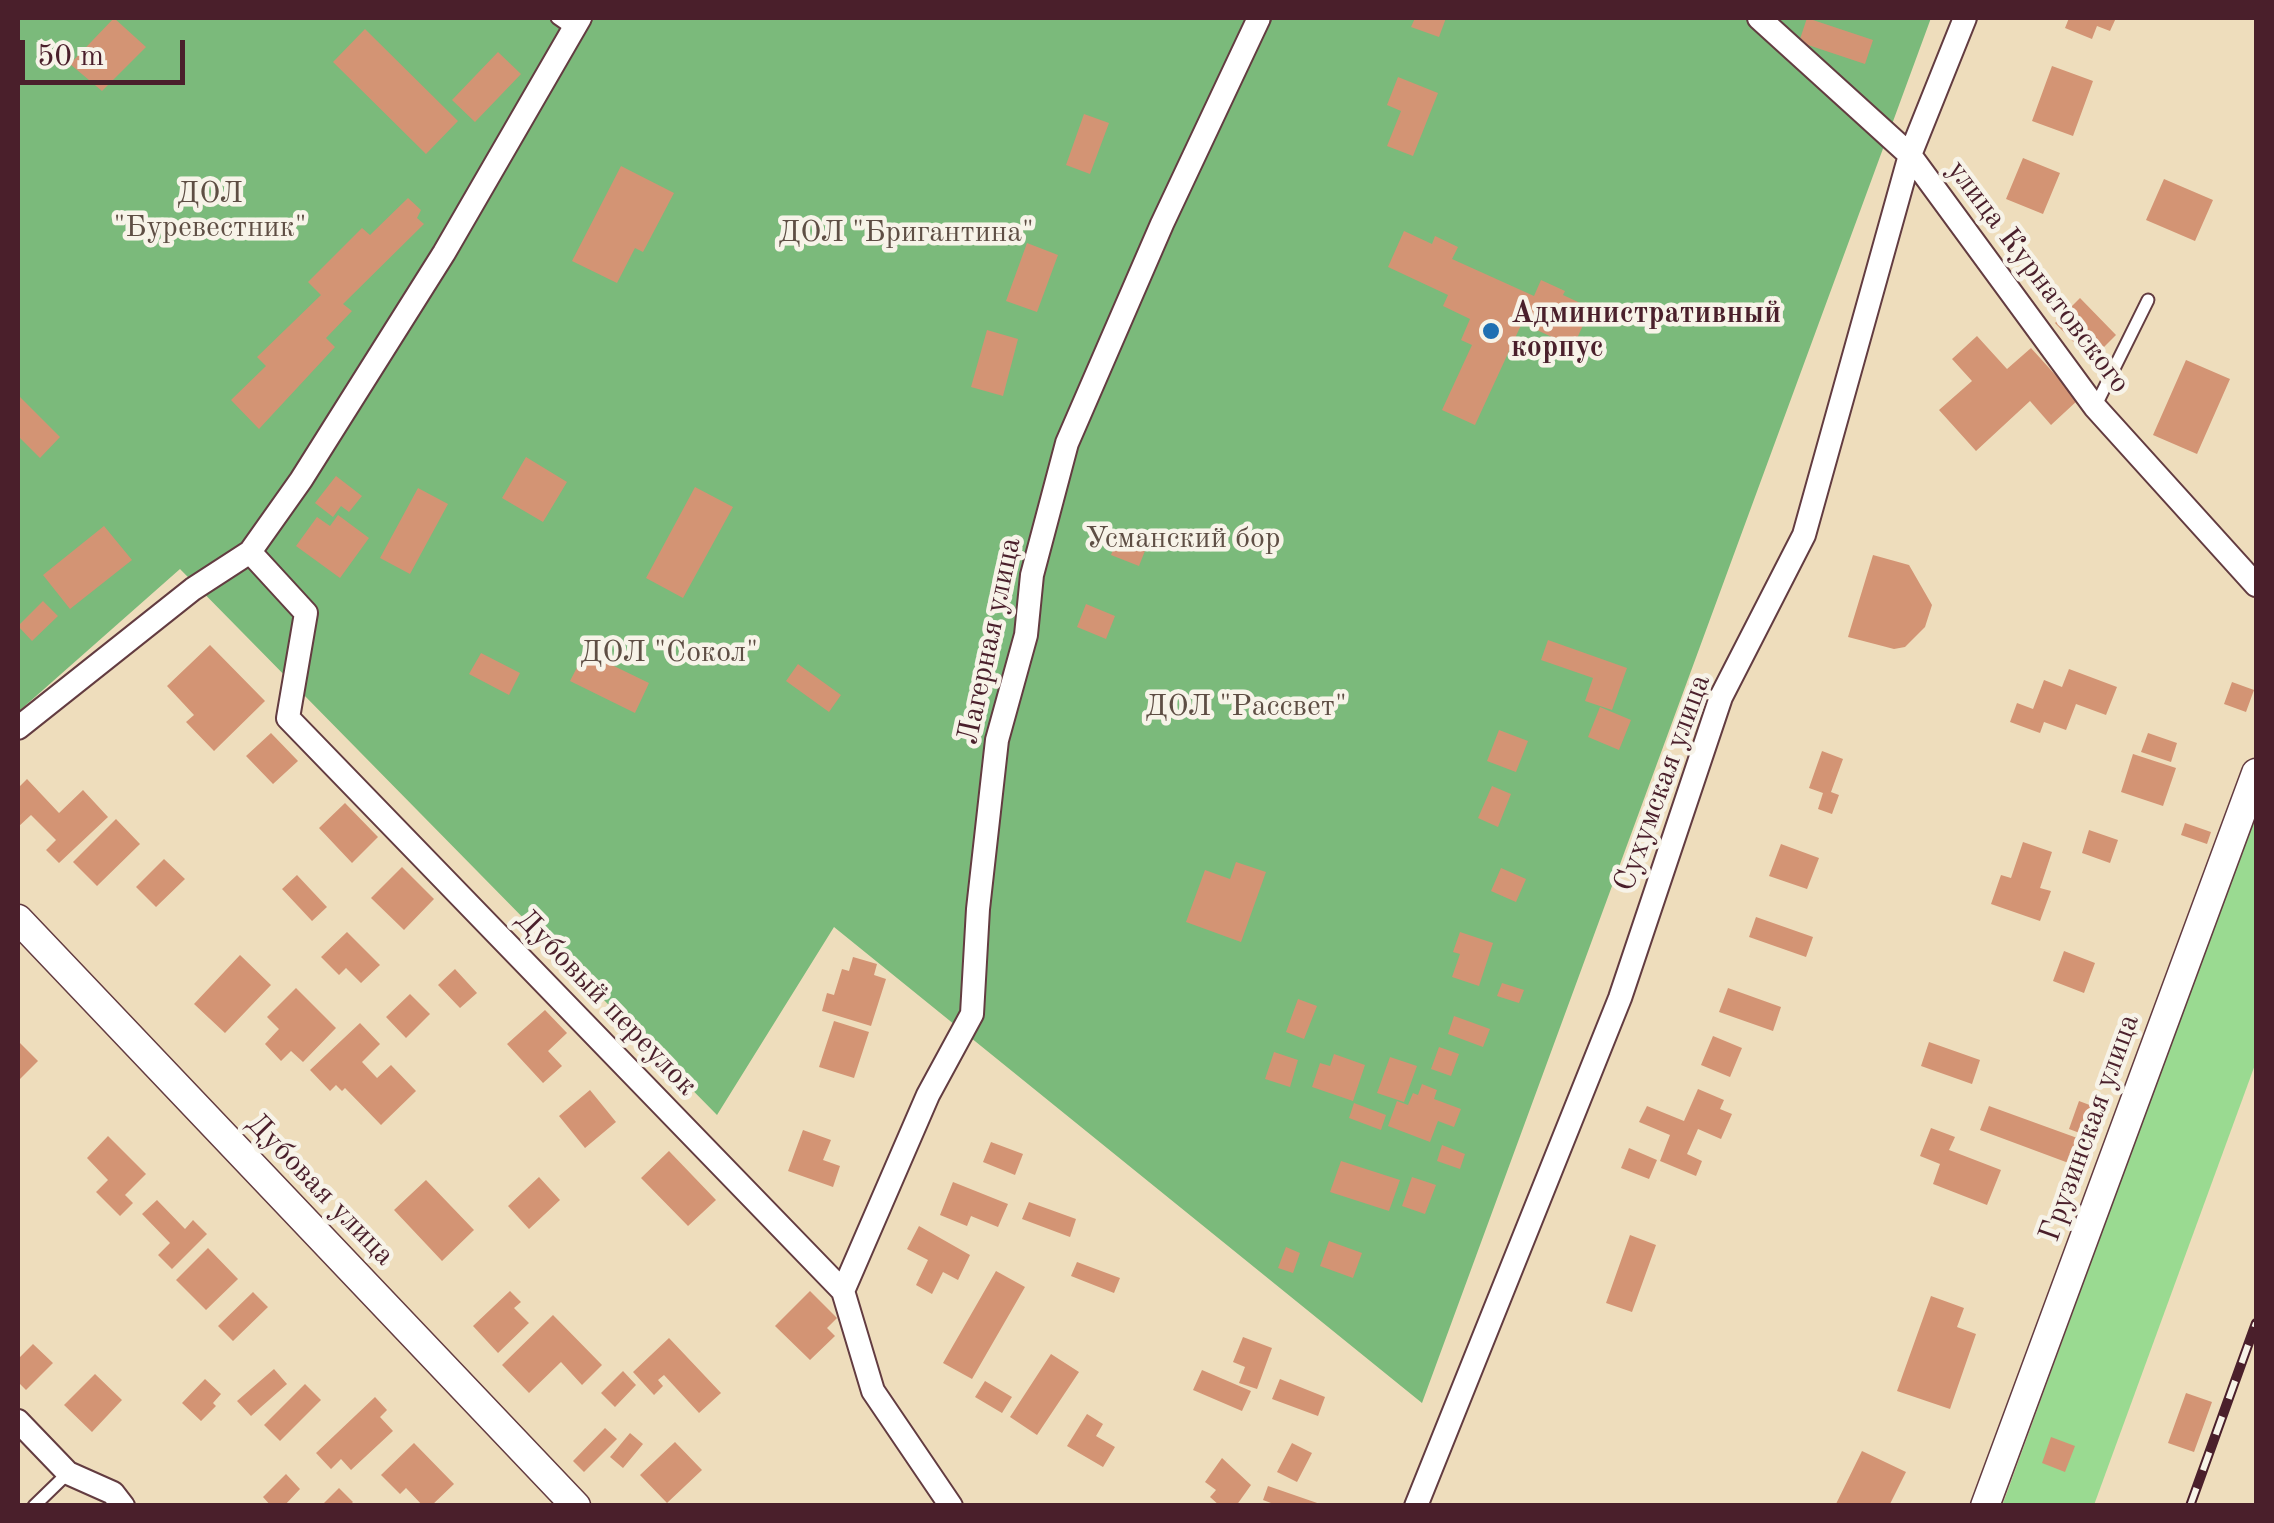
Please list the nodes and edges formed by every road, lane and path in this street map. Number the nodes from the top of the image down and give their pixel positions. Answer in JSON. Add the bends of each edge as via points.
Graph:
{"nodes":[{"id":1,"x":1259,"y":18,"type":"edge"},
{"id":2,"x":1759,"y":18,"type":"edge"},
{"id":3,"x":1965,"y":18,"type":"edge"},
{"id":4,"x":570,"y":22,"type":"edge"},
{"id":5,"x":1910,"y":155,"type":"junction"},
{"id":6,"x":2148,"y":300,"type":"dead end"},
{"id":7,"x":2096,"y":407,"type":"junction"},
{"id":8,"x":250,"y":552,"type":"junction"},
{"id":9,"x":2256,"y":584,"type":"edge"},
{"id":10,"x":18,"y":728,"type":"edge"},
{"id":11,"x":2256,"y":773,"type":"edge"},
{"id":12,"x":18,"y":919,"type":"edge"},
{"id":13,"x":843,"y":1291,"type":"junction"},
{"id":14,"x":18,"y":1421,"type":"edge"},
{"id":15,"x":68,"y":1473,"type":"junction"},
{"id":16,"x":34,"y":1506,"type":"edge"},
{"id":17,"x":123,"y":1506,"type":"edge"},
{"id":18,"x":576,"y":1506,"type":"edge"},
{"id":19,"x":951,"y":1506,"type":"edge"},
{"id":20,"x":1416,"y":1506,"type":"edge"},
{"id":21,"x":1985,"y":1506,"type":"edge"}],
"edges":[{"from":1,"to":13,"type":"street","name":"Лагерная улица","via":[[1068,443],[998,740],[972,1014],[928,1095]]},
{"from":2,"to":5,"type":"street","name":"улица Курнатовского"},
{"from":3,"to":5,"type":"street","name":"Сухумская улица"},
{"from":4,"to":8,"type":"street","via":[[444,252]]},
{"from":5,"to":7,"type":"street","name":"улица Курнатовского"},
{"from":5,"to":20,"type":"street","name":"Сухумская улица","via":[[1804,535],[1721,697],[1620,998]]},
{"from":6,"to":7,"type":"lane"},
{"from":7,"to":9,"type":"street","name":"улица Курнатовского"},
{"from":8,"to":10,"type":"street","via":[[194,588]]},
{"from":8,"to":13,"type":"street","name":"Дубовый переулок","via":[[306,613],[288,718]]},
{"from":11,"to":21,"type":"street","name":"Грузинская улица"},
{"from":12,"to":18,"type":"street","name":"Дубовая улица"},
{"from":13,"to":19,"type":"street","name":"Дубовый переулок","via":[[873,1391]]},
{"from":14,"to":15,"type":"street"},
{"from":15,"to":16,"type":"lane"},
{"from":15,"to":17,"type":"street","via":[[113,1494]]}]}
